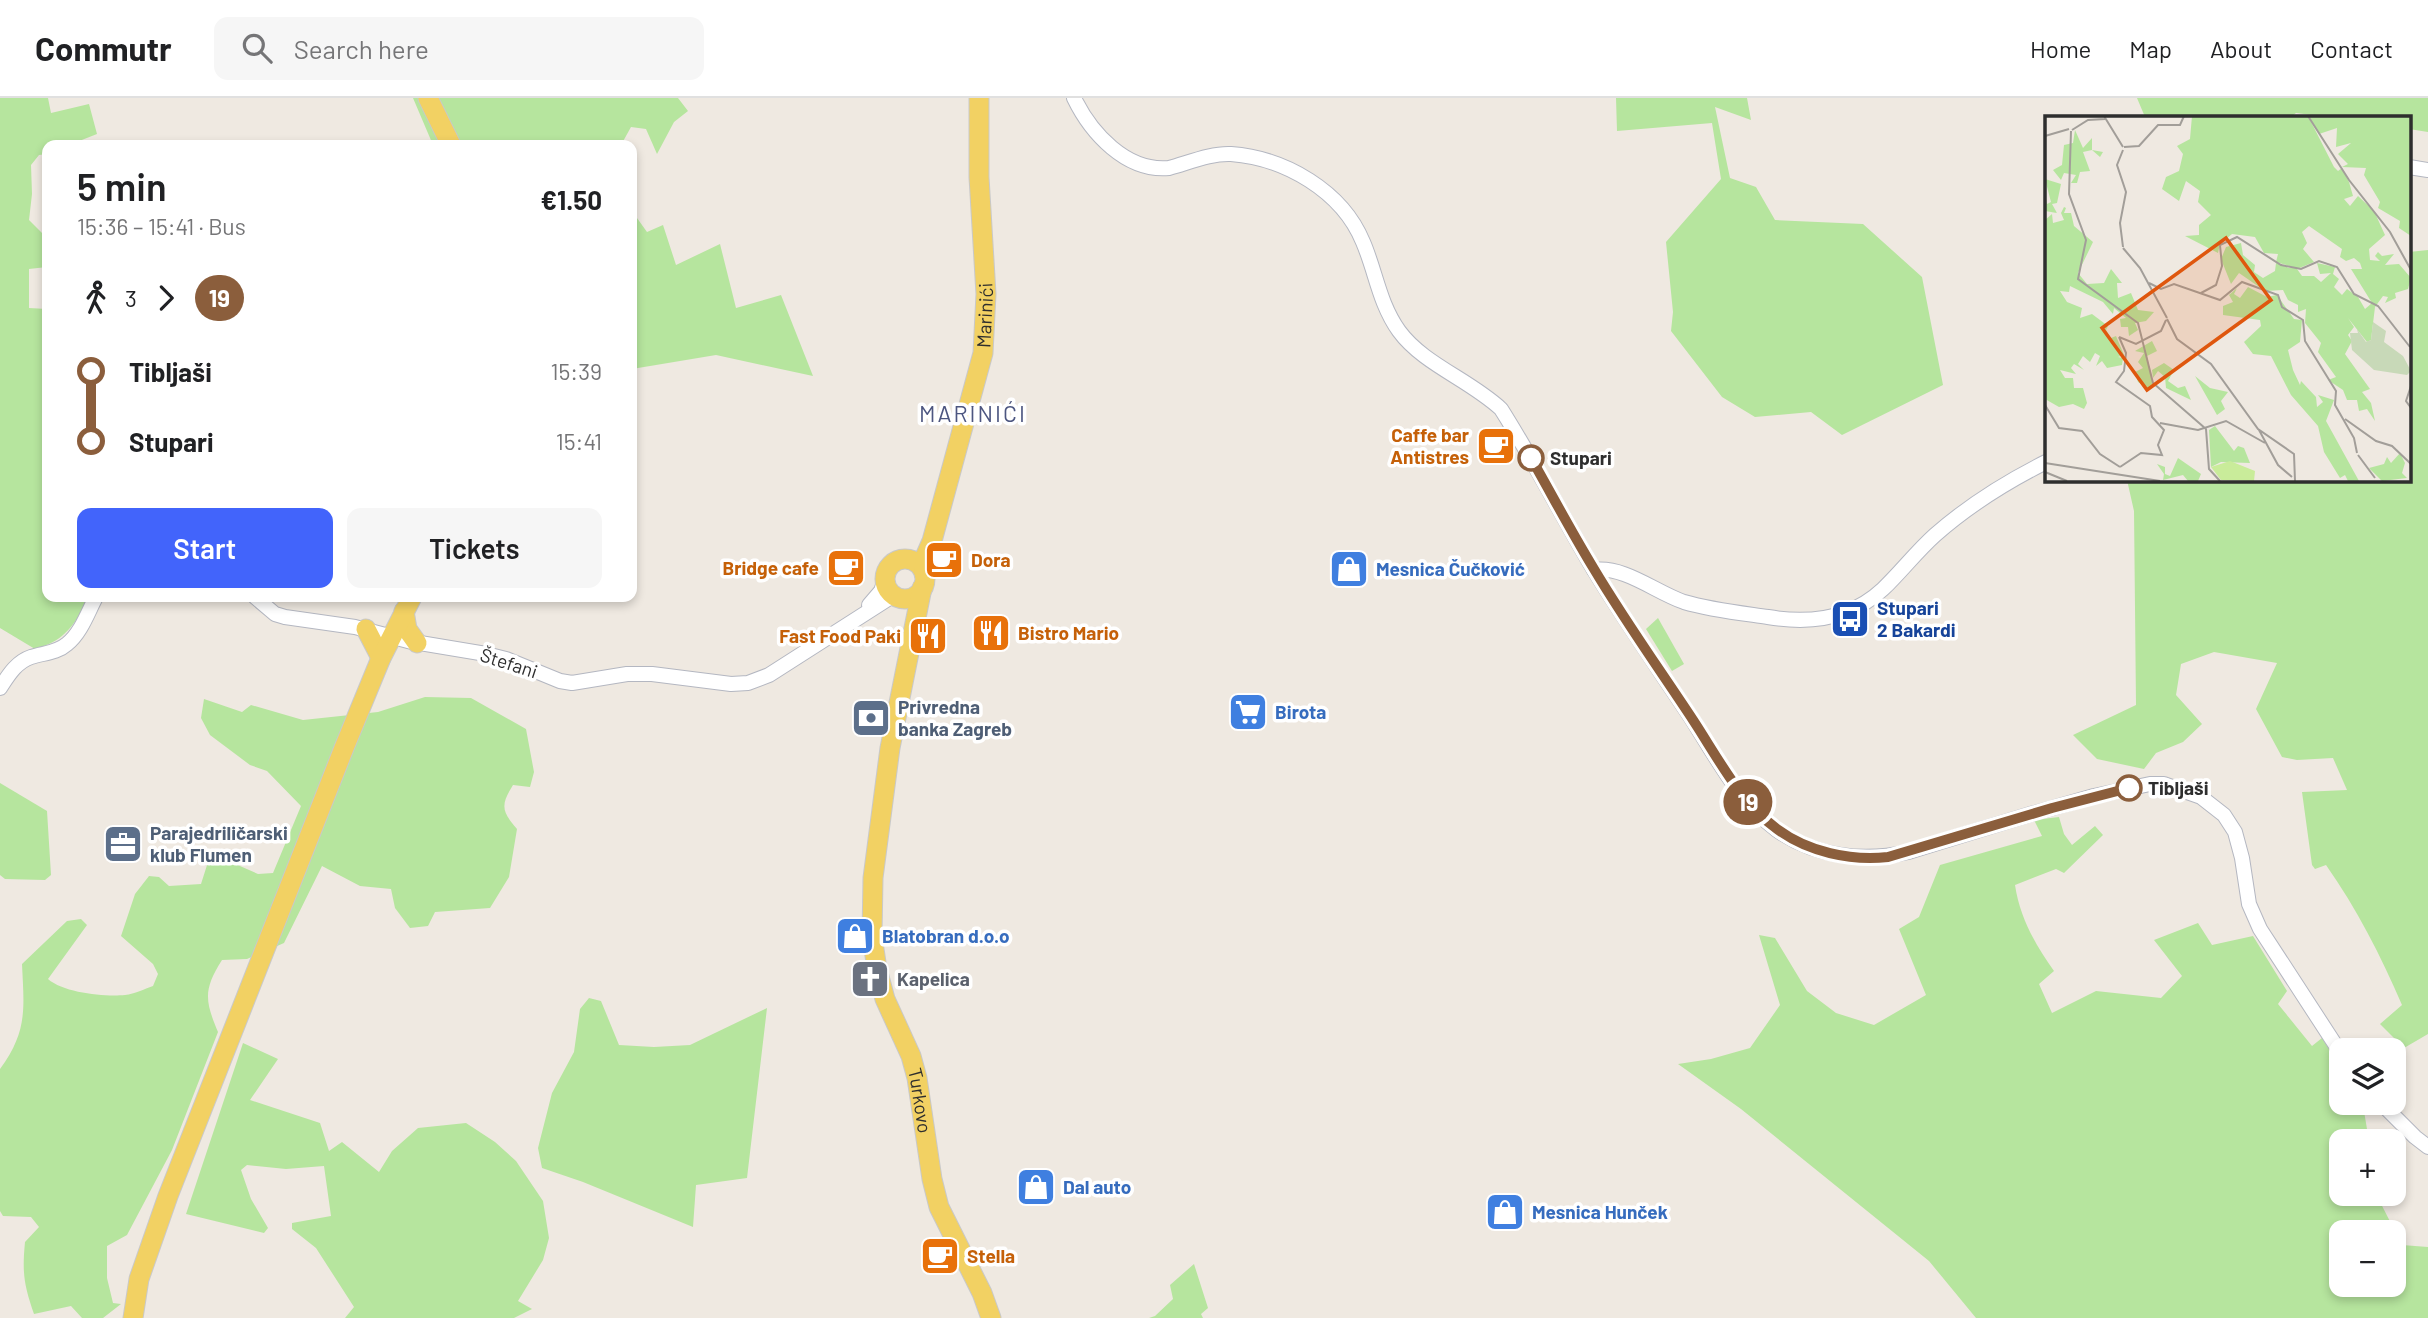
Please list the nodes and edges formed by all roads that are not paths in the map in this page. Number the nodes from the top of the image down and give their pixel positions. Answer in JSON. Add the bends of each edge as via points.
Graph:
{"nodes":[{"id":1,"x":428,"y":98,"type":"edge"},
{"id":2,"x":979,"y":98,"type":"edge"},
{"id":3,"x":1074,"y":98,"type":"edge"},
{"id":4,"x":449,"y":140,"type":"edge"},
{"id":5,"x":2410,"y":167,"type":"edge"},
{"id":6,"x":2428,"y":170,"type":"edge"},
{"id":7,"x":2045,"y":462,"type":"edge"},
{"id":8,"x":935,"y":525,"type":"junction"},
{"id":9,"x":907,"y":559,"type":"junction"},
{"id":10,"x":1594,"y":570,"type":"junction"},
{"id":11,"x":923,"y":581,"type":"junction"},
{"id":12,"x":893,"y":591,"type":"junction"},
{"id":13,"x":93,"y":602,"type":"edge"},
{"id":14,"x":261,"y":602,"type":"edge"},
{"id":15,"x":408,"y":604,"type":"edge"},
{"id":16,"x":366,"y":629,"type":"junction"},
{"id":17,"x":391,"y":636,"type":"junction"},
{"id":18,"x":910,"y":640,"type":"junction"},
{"id":19,"x":417,"y":642,"type":"junction"},
{"id":20,"x":381,"y":658,"type":"junction"},
{"id":21,"x":688,"y":679,"type":"joint"},
{"id":22,"x":0,"y":688,"type":"edge"},
{"id":23,"x":873,"y":878,"type":"joint"},
{"id":24,"x":2331,"y":1038,"type":"edge"},
{"id":25,"x":2393,"y":1115,"type":"edge"},
{"id":26,"x":2428,"y":1147,"type":"edge"},
{"id":27,"x":133,"y":1318,"type":"edge"},
{"id":28,"x":991,"y":1318,"type":"edge"}],
"edges":[{"from":1,"to":4,"type":"main road"},
{"from":2,"to":8,"type":"main road","name":"Marinići","via":[[986,294],[983,353]]},
{"from":3,"to":10,"type":"street","via":[[1096,132],[1124,158],[1158,169],[1231,154],[1270,161],[1309,180],[1339,203],[1364,242],[1380,296],[1400,332],[1501,409]]},
{"from":5,"to":6,"type":"street"},
{"from":7,"to":10,"type":"street","via":[[2015,477],[1936,534],[1881,591],[1857,608],[1827,619],[1783,620],[1716,609],[1684,602],[1612,570]]},
{"from":8,"to":9,"type":"main road","name":"Marinići"},
{"from":8,"to":11,"type":"main road","name":"Marinići"},
{"from":9,"to":11,"type":"main road","via":[[918,564]]},
{"from":9,"to":12,"type":"main road","name":"Marinići","via":[[891,564],[885,574]]},
{"from":10,"to":24,"type":"street","via":[[1749,803],[1791,839],[1825,853],[1888,857],[2150,784],[2164,783],[2201,797],[2224,815],[2235,832],[2249,904],[2260,929]]},
{"from":11,"to":12,"type":"main road","name":"Marinići","via":[[913,597]]},
{"from":11,"to":18,"type":"main road","name":"Marinići"},
{"from":12,"to":18,"type":"main road","name":"Marinići","via":[[909,613]]},
{"from":12,"to":21,"type":"street","name":"Marinići","via":[[769,675],[731,684]]},
{"from":13,"to":22,"type":"street","via":[[66,646],[21,663]]},
{"from":14,"to":16,"type":"street","name":"Štefani","via":[[275,614],[296,620]]},
{"from":15,"to":17,"type":"main road"},
{"from":15,"to":19,"type":"main road","via":[[407,629]]},
{"from":16,"to":17,"type":"street","name":"Štefani"},
{"from":16,"to":20,"type":"main road"},
{"from":17,"to":19,"type":"street","name":"Štefani"},
{"from":17,"to":20,"type":"main road"},
{"from":18,"to":23,"type":"main road","name":"Marinići"},
{"from":19,"to":21,"type":"street","name":"Štefani","via":[[506,659],[572,683],[627,674]]},
{"from":20,"to":27,"type":"main road","via":[[152,1242],[139,1279]]},
{"from":23,"to":28,"type":"main road","name":"Turkovo","via":[[872,936],[877,969],[917,1078],[939,1207]]},
{"from":25,"to":26,"type":"street"}]}
